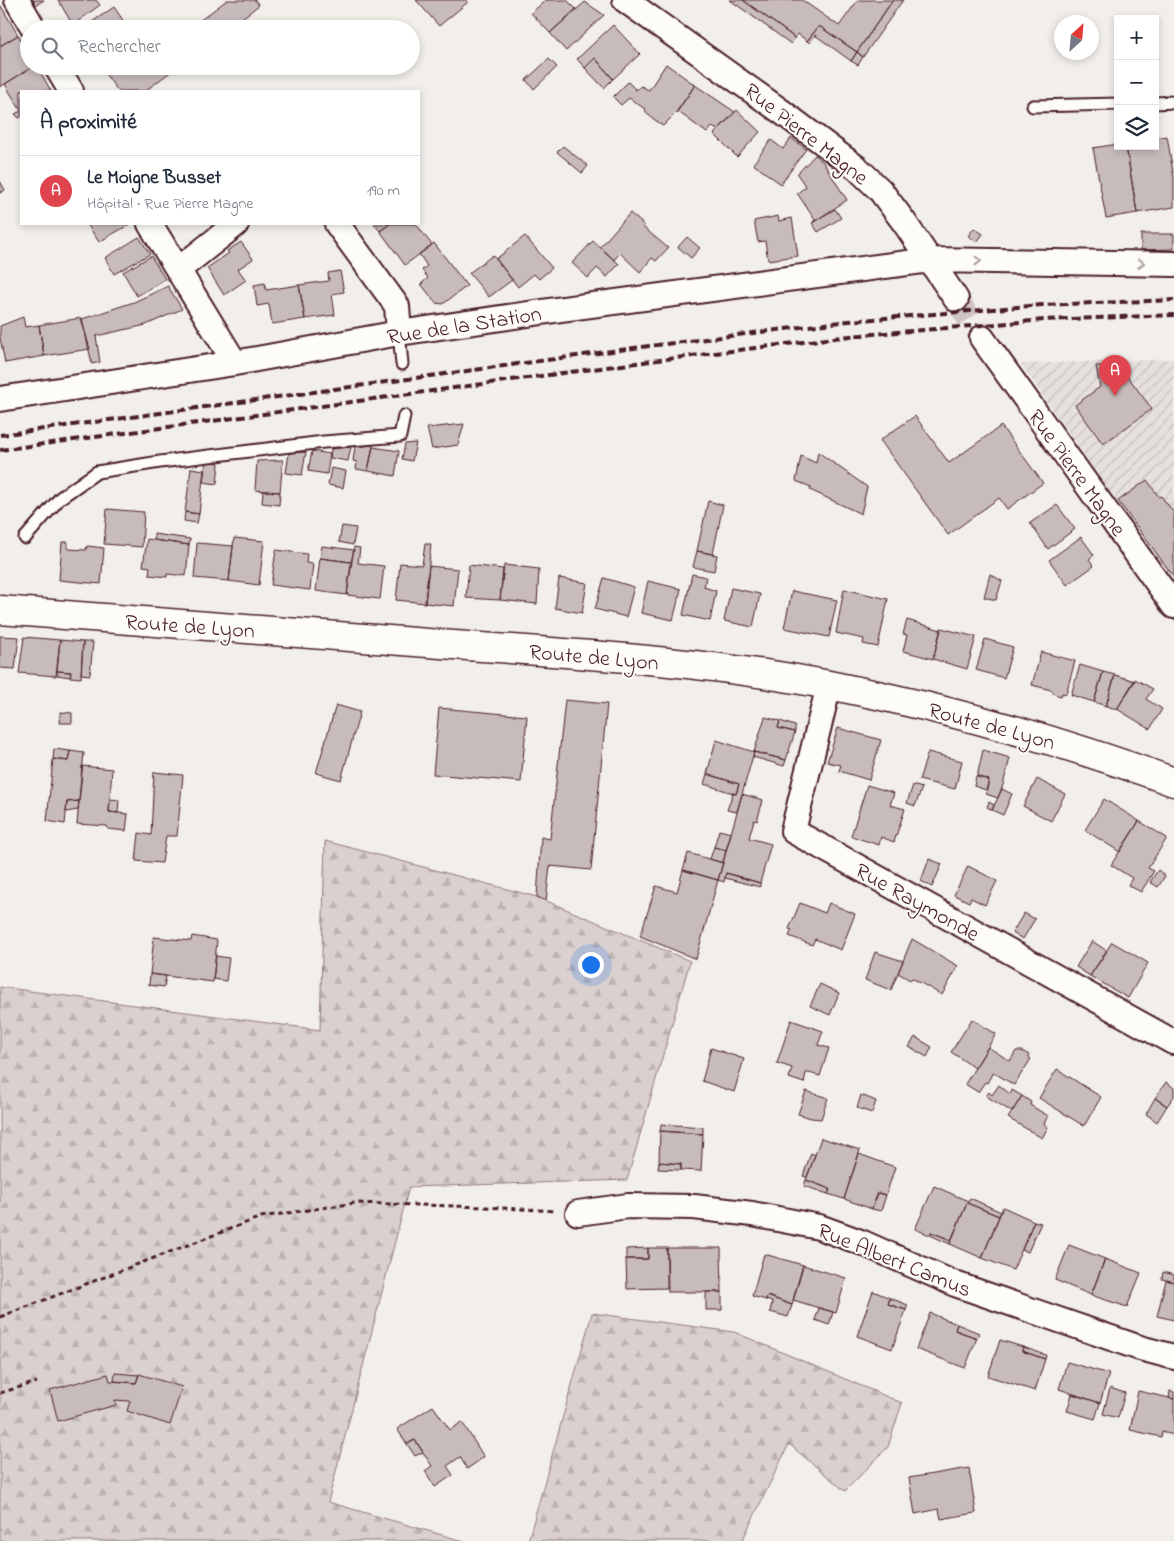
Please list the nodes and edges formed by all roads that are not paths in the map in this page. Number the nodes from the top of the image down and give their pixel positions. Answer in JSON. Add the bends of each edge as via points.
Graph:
{"nodes":[{"id":1,"x":17,"y":0,"type":"edge"},
{"id":2,"x":625,"y":0,"type":"edge"},
{"id":3,"x":29,"y":20,"type":"edge"},
{"id":4,"x":61,"y":75,"type":"edge"},
{"id":5,"x":70,"y":90,"type":"edge"},
{"id":6,"x":1174,"y":102,"type":"edge"},
{"id":7,"x":1159,"y":103,"type":"edge"},
{"id":8,"x":1114,"y":104,"type":"edge"},
{"id":9,"x":1034,"y":106,"type":"dead end"},
{"id":10,"x":151,"y":225,"type":"edge"},
{"id":11,"x":235,"y":225,"type":"edge"},
{"id":12,"x":338,"y":225,"type":"edge"},
{"id":13,"x":930,"y":260,"type":"junction"},
{"id":14,"x":1174,"y":264,"type":"edge"},
{"id":15,"x":178,"y":270,"type":"junction"},
{"id":16,"x":956,"y":299,"type":"tunnel mouth"},
{"id":17,"x":399,"y":333,"type":"junction"},
{"id":18,"x":982,"y":338,"type":"tunnel mouth"},
{"id":19,"x":235,"y":363,"type":"junction"},
{"id":20,"x":402,"y":364,"type":"dead end"},
{"id":21,"x":0,"y":399,"type":"edge"},
{"id":22,"x":404,"y":416,"type":"dead end"},
{"id":23,"x":25,"y":538,"type":"dead end"},
{"id":24,"x":1174,"y":606,"type":"edge"},
{"id":25,"x":0,"y":610,"type":"edge"},
{"id":26,"x":829,"y":685,"type":"junction"},
{"id":27,"x":1174,"y":782,"type":"edge"},
{"id":28,"x":1174,"y":1040,"type":"edge"},
{"id":29,"x":578,"y":1213,"type":"road end"},
{"id":30,"x":1174,"y":1357,"type":"edge"}],
"edges":[{"from":1,"to":3,"type":"street"},
{"from":2,"to":13,"type":"street","name":"Rue Pierre Magne","via":[[857,168],[880,190]]},
{"from":4,"to":5,"type":"street"},
{"from":6,"to":7,"type":"lane"},
{"from":8,"to":9,"type":"lane"},
{"from":10,"to":15,"type":"street"},
{"from":11,"to":15,"type":"street"},
{"from":12,"to":17,"type":"street","via":[[397,306]]},
{"from":13,"to":14,"type":"street","name":"Rue de la Station","one_way":true},
{"from":13,"to":16,"type":"street","name":"Rue Pierre Magne"},
{"from":13,"to":17,"type":"street","name":"Rue de la Station"},
{"from":15,"to":19,"type":"street"},
{"from":17,"to":19,"type":"street","name":"Rue de la Station"},
{"from":17,"to":20,"type":"lane"},
{"from":18,"to":24,"type":"street","name":"Rue Pierre Magne"},
{"from":19,"to":21,"type":"street","name":"Rue de la Station"},
{"from":22,"to":23,"type":"lane","via":[[400,436],[324,442],[97,472],[60,498]]},
{"from":25,"to":26,"type":"main road","name":"Route de Lyon","via":[[659,661]]},
{"from":26,"to":27,"type":"main road","name":"Route de Lyon","via":[[1022,731]]},
{"from":26,"to":28,"type":"street","name":"Rue Raymonde","via":[[793,831],[1156,1033]]},
{"from":29,"to":30,"type":"street","name":"Rue Albert Camus","via":[[628,1206],[694,1207],[819,1227],[955,1284]]}]}
